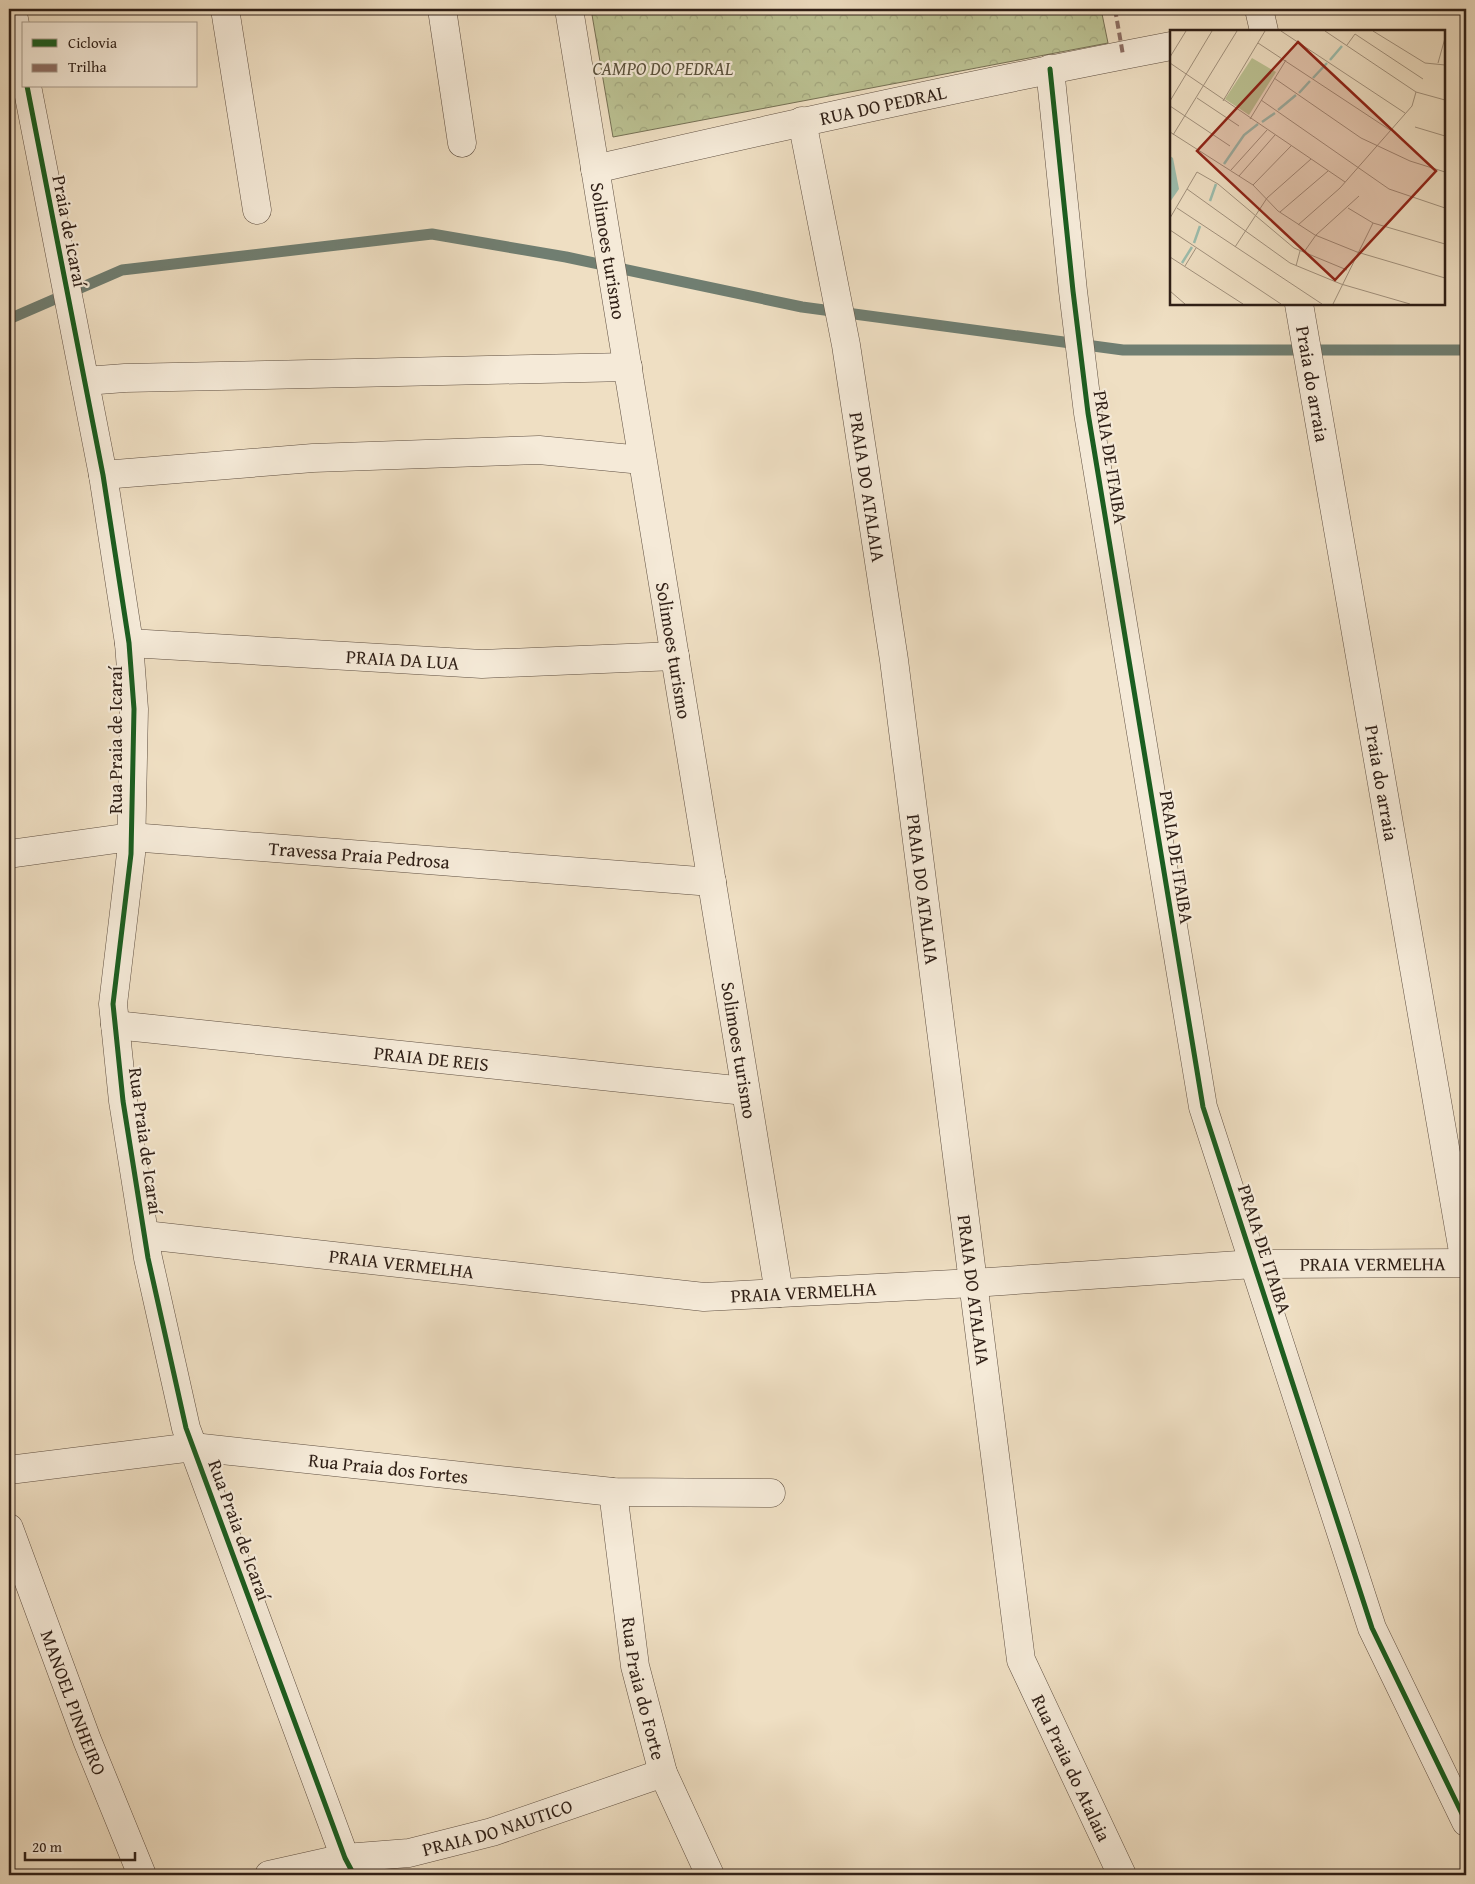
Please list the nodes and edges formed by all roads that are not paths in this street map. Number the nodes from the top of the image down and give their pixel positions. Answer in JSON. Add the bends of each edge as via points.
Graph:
{"nodes":[{"id":1,"x":12,"y":9,"type":"edge"},
{"id":2,"x":225,"y":9,"type":"edge"},
{"id":3,"x":442,"y":9,"type":"edge"},
{"id":4,"x":569,"y":9,"type":"edge"},
{"id":5,"x":1170,"y":46,"type":"edge"},
{"id":6,"x":22,"y":60,"type":"edge"},
{"id":7,"x":1050,"y":69,"type":"junction"},
{"id":8,"x":27,"y":88,"type":"edge"},
{"id":9,"x":802,"y":121,"type":"junction"},
{"id":10,"x":462,"y":143,"type":"dead end"},
{"id":11,"x":595,"y":169,"type":"junction"},
{"id":12,"x":257,"y":210,"type":"dead end"},
{"id":13,"x":1299,"y":305,"type":"edge"},
{"id":14,"x":628,"y":367,"type":"junction"},
{"id":15,"x":85,"y":381,"type":"junction"},
{"id":16,"x":642,"y":460,"type":"junction"},
{"id":17,"x":103,"y":475,"type":"junction"},
{"id":18,"x":129,"y":643,"type":"junction"},
{"id":19,"x":675,"y":656,"type":"junction"},
{"id":20,"x":131,"y":837,"type":"junction"},
{"id":21,"x":9,"y":854,"type":"edge"},
{"id":22,"x":712,"y":882,"type":"junction"},
{"id":23,"x":115,"y":1025,"type":"junction"},
{"id":24,"x":745,"y":1091,"type":"junction"},
{"id":25,"x":145,"y":1235,"type":"junction"},
{"id":26,"x":1465,"y":1263,"type":"edge"},
{"id":27,"x":1254,"y":1264,"type":"junction"},
{"id":28,"x":973,"y":1283,"type":"junction"},
{"id":29,"x":779,"y":1293,"type":"junction"},
{"id":30,"x":193,"y":1447,"type":"junction"},
{"id":31,"x":9,"y":1470,"type":"edge"},
{"id":32,"x":613,"y":1492,"type":"junction"},
{"id":33,"x":771,"y":1493,"type":"dead end"},
{"id":34,"x":9,"y":1528,"type":"edge"},
{"id":35,"x":1022,"y":1660,"type":"joint"},
{"id":36,"x":663,"y":1773,"type":"junction"},
{"id":37,"x":1466,"y":1822,"type":"edge"},
{"id":38,"x":349,"y":1866,"type":"edge"},
{"id":39,"x":142,"y":1875,"type":"edge"},
{"id":40,"x":269,"y":1875,"type":"edge"},
{"id":41,"x":710,"y":1875,"type":"edge"},
{"id":42,"x":1122,"y":1875,"type":"edge"}],
"edges":[{"from":1,"to":6,"type":"street"},
{"from":2,"to":12,"type":"street"},
{"from":3,"to":10,"type":"street"},
{"from":4,"to":11,"type":"street","name":"Solimoes turismo"},
{"from":5,"to":7,"type":"street","name":"RUA DO PEDRAL"},
{"from":7,"to":9,"type":"street","name":"RUA DO PEDRAL"},
{"from":7,"to":27,"type":"street","name":"PRAIA DE ITAIBA","via":[[1088,413],[1204,1107]]},
{"from":8,"to":15,"type":"street","name":"Praia de icaraí"},
{"from":9,"to":11,"type":"street","name":"RUA DO PEDRAL"},
{"from":9,"to":28,"type":"street","name":"PRAIA DO ATALAIA","via":[[846,344],[894,660]]},
{"from":11,"to":14,"type":"street","name":"Solimoes turismo"},
{"from":13,"to":26,"type":"street","name":"Praia do arraia"},
{"from":14,"to":15,"type":"street"},
{"from":14,"to":16,"type":"street","name":"Solimoes turismo"},
{"from":15,"to":17,"type":"street","name":"Rua Praia de Icaraí"},
{"from":16,"to":17,"type":"street","via":[[529,451],[313,458]]},
{"from":16,"to":19,"type":"street","name":"Solimoes turismo"},
{"from":17,"to":18,"type":"street","name":"Rua Praia de Icaraí"},
{"from":18,"to":19,"type":"street","name":"PRAIA DA LUA","via":[[482,664]]},
{"from":18,"to":20,"type":"street","name":"Rua Praia de Icaraí","via":[[134,709]]},
{"from":19,"to":22,"type":"street","name":"Solimoes turismo"},
{"from":20,"to":21,"type":"street","name":"Travessa Praia Pedrosa"},
{"from":20,"to":22,"type":"street","name":"Travessa Praia Pedrosa"},
{"from":20,"to":23,"type":"street","name":"Rua Praia de Icaraí","via":[[113,1004]]},
{"from":22,"to":24,"type":"street","name":"Solimoes turismo"},
{"from":23,"to":24,"type":"street","name":"PRAIA DE REIS"},
{"from":23,"to":25,"type":"street","name":"Rua Praia de Icaraí","via":[[123,1101]]},
{"from":24,"to":29,"type":"street","name":"Solimoes turismo"},
{"from":25,"to":29,"type":"street","name":"PRAIA VERMELHA","via":[[704,1297]]},
{"from":25,"to":30,"type":"street","name":"Rua Praia de Icaraí","via":[[186,1428]]},
{"from":26,"to":27,"type":"street","name":"PRAIA VERMELHA"},
{"from":27,"to":28,"type":"street","name":"PRAIA VERMELHA"},
{"from":27,"to":37,"type":"street","name":"PRAIA DE ITAIBA","via":[[1372,1628]]},
{"from":28,"to":29,"type":"street","name":"PRAIA VERMELHA"},
{"from":28,"to":35,"type":"street","name":"PRAIA DO ATALAIA"},
{"from":30,"to":31,"type":"street","name":"Rua Praia dos Fortes"},
{"from":30,"to":32,"type":"street","name":"Rua Praia dos Fortes"},
{"from":30,"to":38,"type":"street","name":"Rua Praia de Icaraí"},
{"from":32,"to":33,"type":"street","name":"Rua Praia dos Fortes"},
{"from":32,"to":36,"type":"street","name":"Rua Praia do Forte","via":[[635,1666]]},
{"from":34,"to":39,"type":"street","name":"MANOEL PINHEIRO","via":[[87,1740]]},
{"from":35,"to":42,"type":"street","name":"Rua Praia do Atalaia"},
{"from":36,"to":38,"type":"street","name":"PRAIA DO NAUTICO","via":[[492,1832]]},
{"from":36,"to":41,"type":"street","name":"Rua Praia do Forte"},
{"from":38,"to":40,"type":"street","name":"PRAIA DO NAUTICO"}]}
